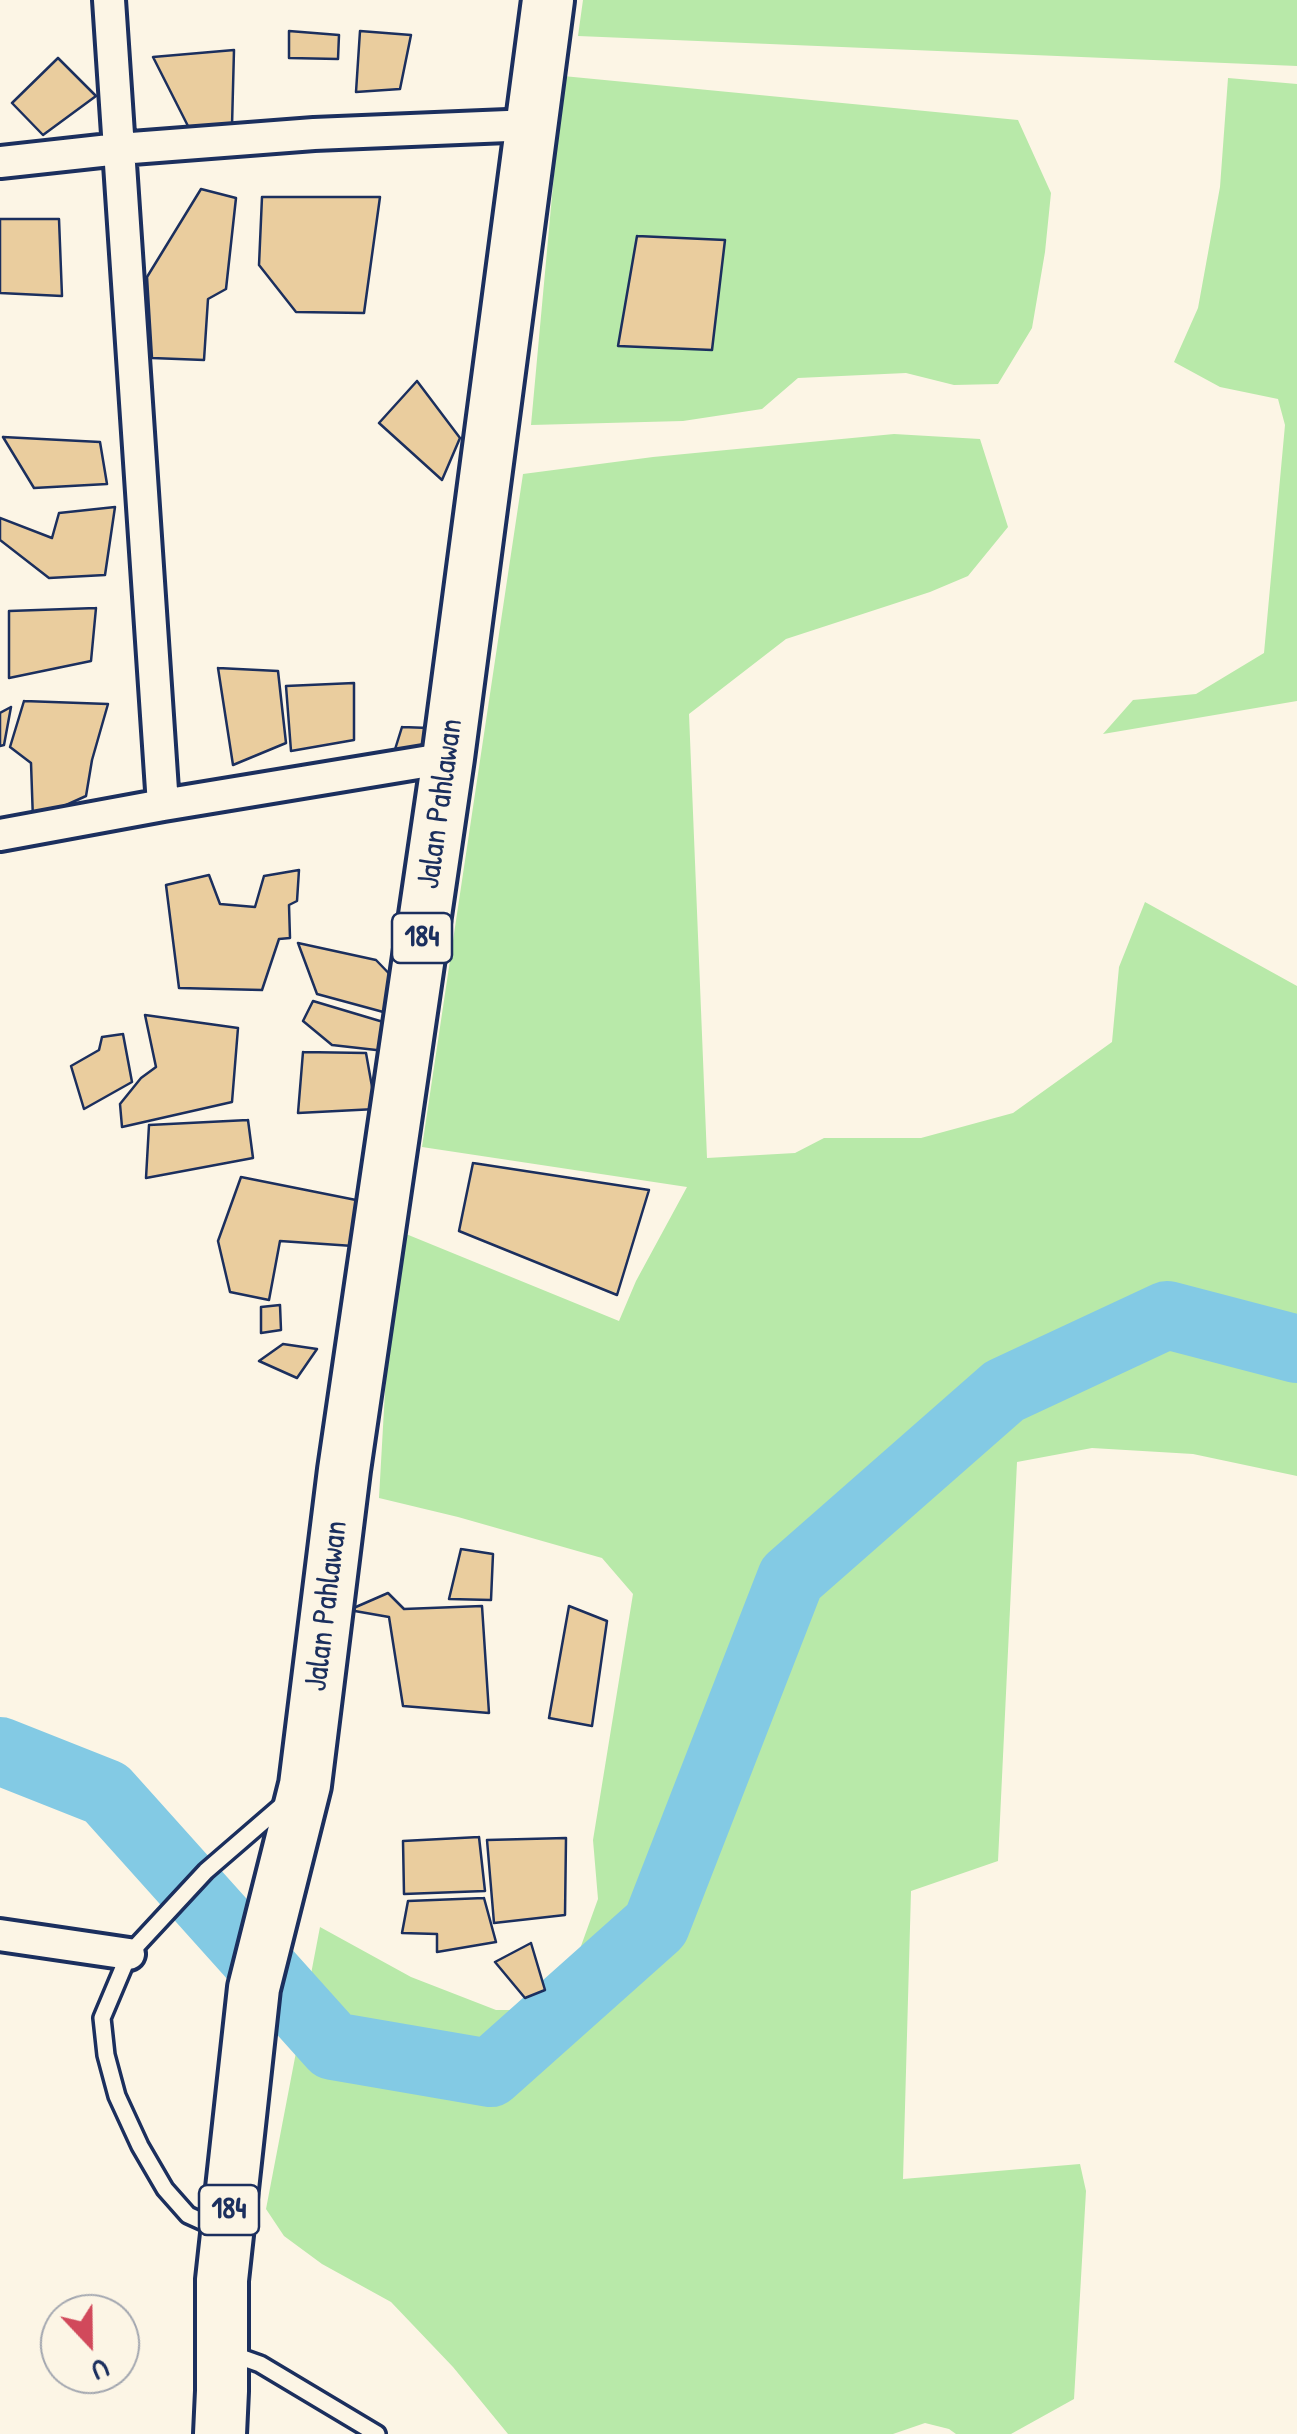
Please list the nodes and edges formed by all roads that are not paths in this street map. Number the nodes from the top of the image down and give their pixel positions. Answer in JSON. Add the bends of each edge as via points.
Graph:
{"nodes":[{"id":1,"x":109,"y":0,"type":"edge"},
{"id":2,"x":548,"y":0,"type":"edge"},
{"id":3,"x":532,"y":124,"type":"junction"},
{"id":4,"x":119,"y":149,"type":"junction"},
{"id":5,"x":0,"y":162,"type":"edge"},
{"id":6,"x":448,"y":758,"type":"junction"},
{"id":7,"x":163,"y":805,"type":"junction"},
{"id":8,"x":0,"y":835,"type":"edge"},
{"id":9,"x":305,"y":1786,"type":"junction"},
{"id":10,"x":0,"y":1935,"type":"edge"},
{"id":11,"x":128,"y":1954,"type":"junction"},
{"id":12,"x":227,"y":2232,"type":"junction"},
{"id":13,"x":221,"y":2350,"type":"junction"},
{"id":14,"x":220,"y":2434,"type":"edge"},
{"id":15,"x":377,"y":2434,"type":"edge"}],
"edges":[{"from":1,"to":4,"type":"street"},
{"from":2,"to":3,"type":"main road","name":"Jalan Pahlawan","number":"184"},
{"from":3,"to":4,"type":"street"},
{"from":3,"to":6,"type":"main road","name":"Jalan Pahlawan","number":"184"},
{"from":4,"to":5,"type":"street"},
{"from":4,"to":7,"type":"street"},
{"from":6,"to":7,"type":"street"},
{"from":6,"to":9,"type":"main road","name":"Jalan Pahlawan","number":"184"},
{"from":7,"to":8,"type":"street"},
{"from":9,"to":11,"type":"lane","via":[[206,1871]]},
{"from":9,"to":12,"type":"main road","name":"Jalan Pahlawan","number":"184","via":[[254,1988]]},
{"from":10,"to":11,"type":"street"},
{"from":11,"to":12,"type":"lane","via":[[102,2018],[117,2096],[165,2190],[188,2215]]},
{"from":12,"to":13,"type":"main road","name":"Jalan Pahlawan","number":"184"},
{"from":13,"to":14,"type":"main road","name":"Jalan Pahlawan","number":"184"},
{"from":13,"to":15,"type":"lane","via":[[260,2364]]}]}
